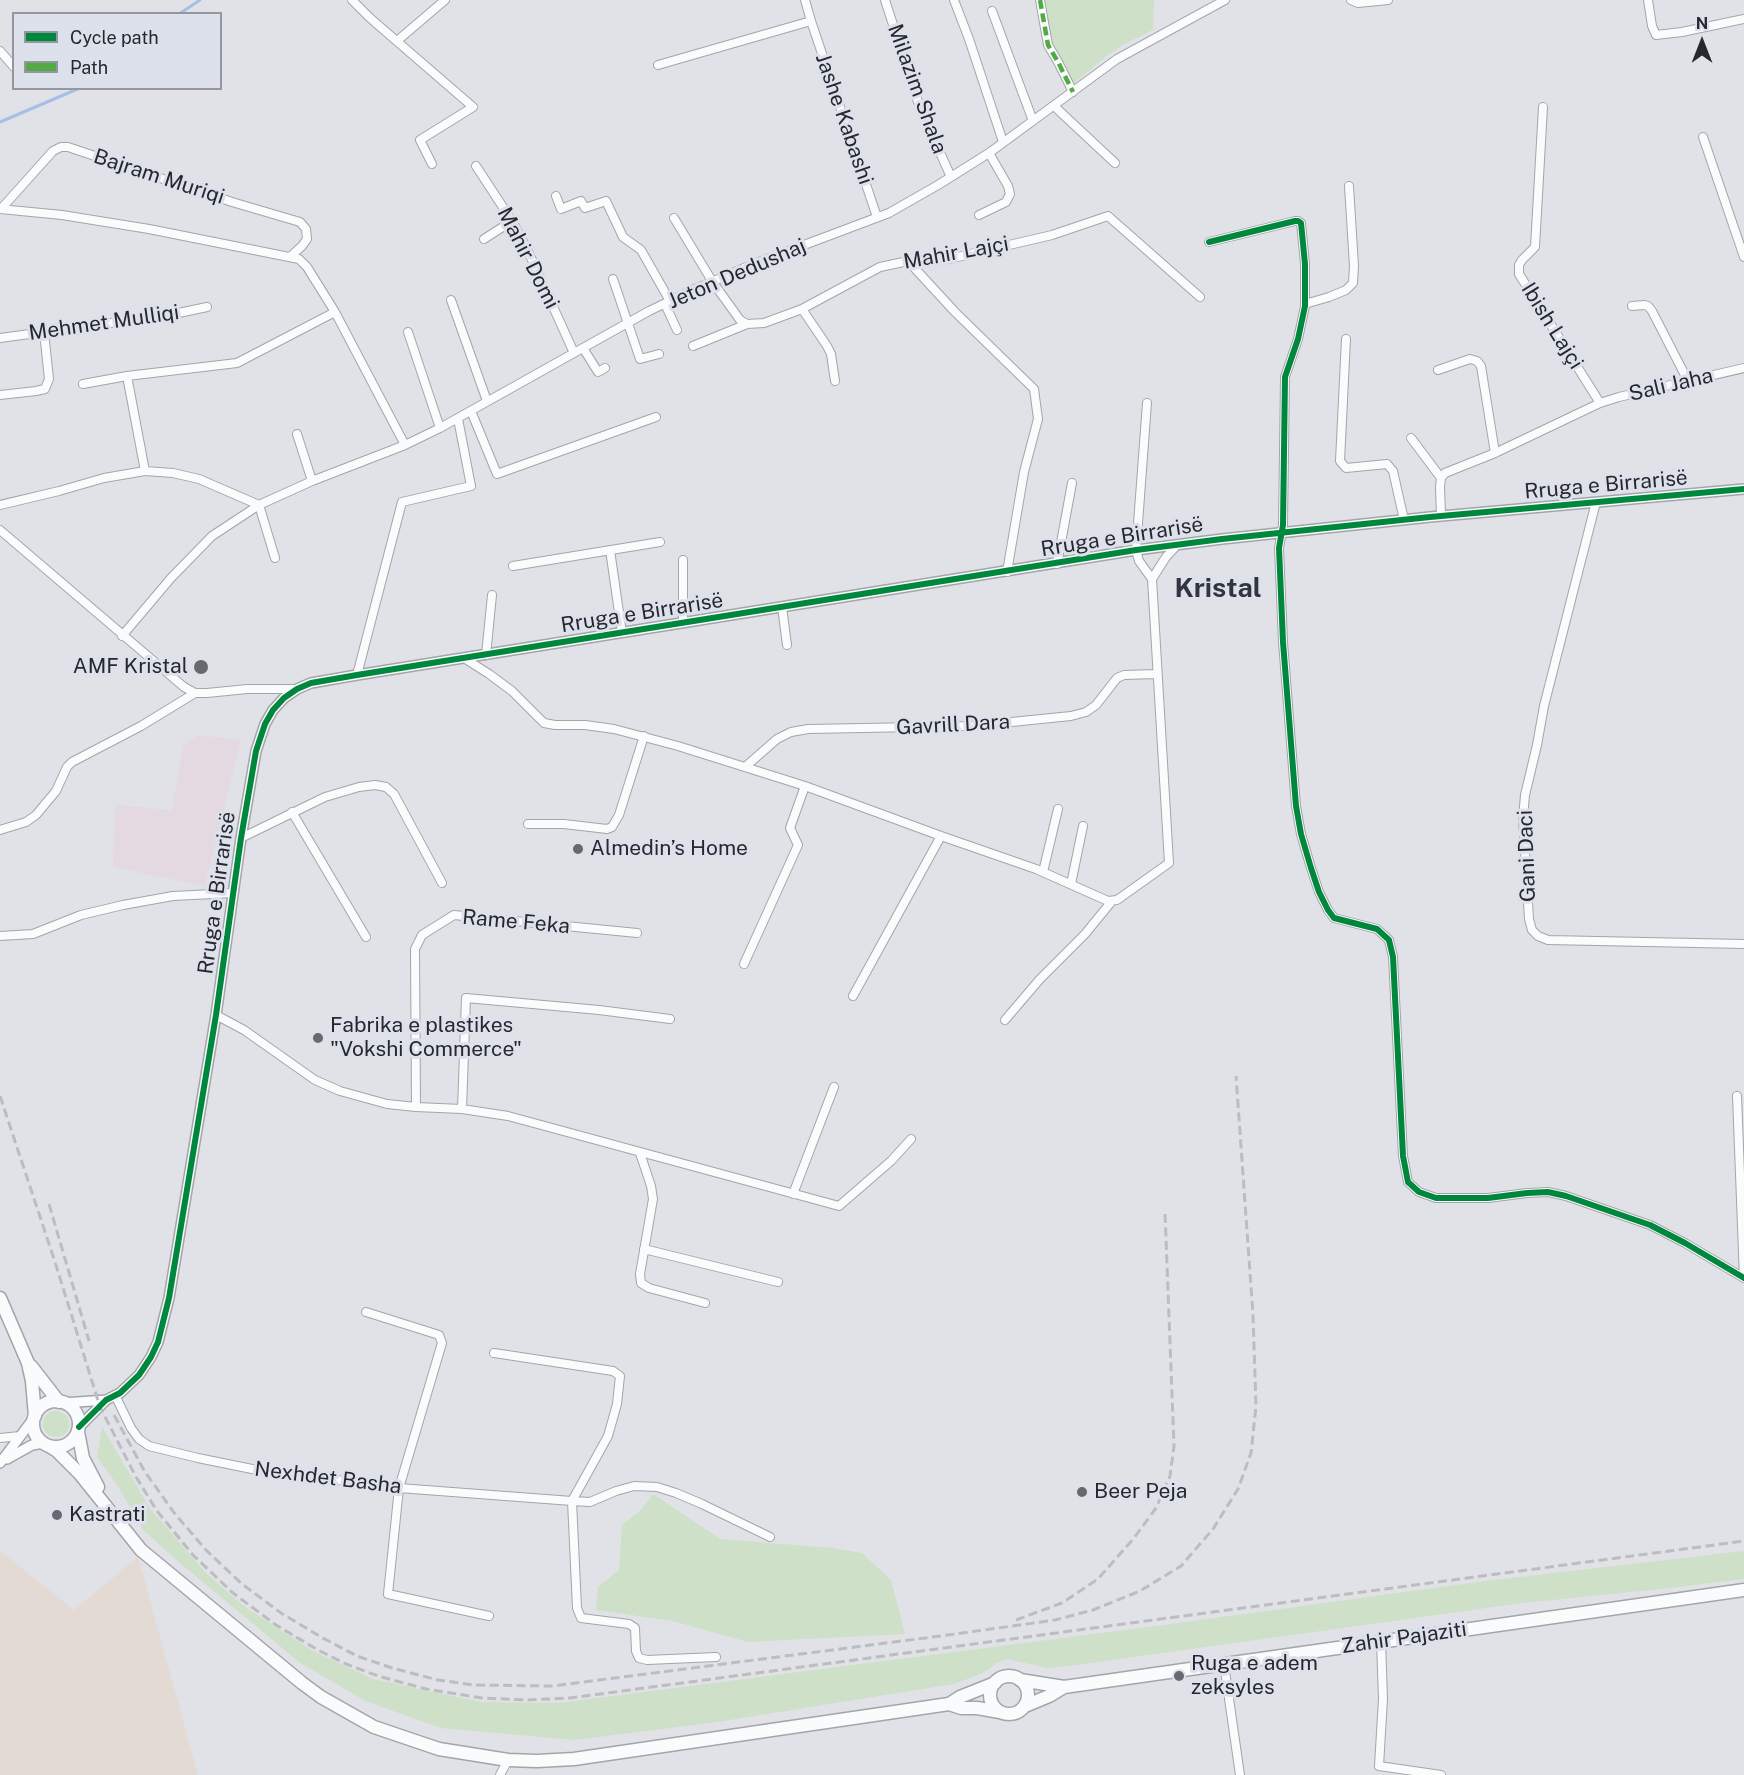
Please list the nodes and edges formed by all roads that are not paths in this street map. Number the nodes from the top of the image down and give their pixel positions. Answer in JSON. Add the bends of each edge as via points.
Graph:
{"nodes":[{"id":1,"x":352,"y":0,"type":"edge"},
{"id":2,"x":445,"y":0,"type":"edge"},
{"id":3,"x":805,"y":0,"type":"edge"},
{"id":4,"x":885,"y":0,"type":"edge"},
{"id":5,"x":954,"y":0,"type":"edge"},
{"id":6,"x":1040,"y":0,"type":"edge"},
{"id":7,"x":1225,"y":0,"type":"edge"},
{"id":8,"x":1351,"y":0,"type":"edge"},
{"id":9,"x":1388,"y":0,"type":"edge"},
{"id":10,"x":1648,"y":0,"type":"edge"},
{"id":11,"x":992,"y":11,"type":"dead end"},
{"id":12,"x":1744,"y":19,"type":"edge"},
{"id":13,"x":811,"y":21,"type":"junction"},
{"id":14,"x":397,"y":41,"type":"junction"},
{"id":15,"x":0,"y":51,"type":"edge"},
{"id":16,"x":12,"y":65,"type":"edge"},
{"id":17,"x":658,"y":65,"type":"dead end"},
{"id":18,"x":1073,"y":92,"type":"junction"},
{"id":19,"x":1054,"y":106,"type":"junction"},
{"id":20,"x":1543,"y":107,"type":"dead end"},
{"id":21,"x":1033,"y":121,"type":"junction"},
{"id":22,"x":1703,"y":136,"type":"dead end"},
{"id":23,"x":1003,"y":142,"type":"junction"},
{"id":24,"x":989,"y":153,"type":"junction"},
{"id":25,"x":1115,"y":163,"type":"dead end"},
{"id":26,"x":432,"y":164,"type":"dead end"},
{"id":27,"x":476,"y":166,"type":"dead end"},
{"id":28,"x":951,"y":177,"type":"junction"},
{"id":29,"x":1349,"y":186,"type":"dead end"},
{"id":30,"x":556,"y":196,"type":"dead end"},
{"id":31,"x":1,"y":209,"type":"edge"},
{"id":32,"x":979,"y":215,"type":"dead end"},
{"id":33,"x":877,"y":217,"type":"junction"},
{"id":34,"x":674,"y":218,"type":"dead end"},
{"id":35,"x":513,"y":221,"type":"junction"},
{"id":36,"x":484,"y":239,"type":"dead end"},
{"id":37,"x":1209,"y":242,"type":"dead end"},
{"id":38,"x":291,"y":256,"type":"junction"},
{"id":39,"x":1744,"y":257,"type":"edge"},
{"id":40,"x":908,"y":261,"type":"junction"},
{"id":41,"x":613,"y":279,"type":"dead end"},
{"id":42,"x":712,"y":281,"type":"junction"},
{"id":43,"x":1200,"y":297,"type":"dead end"},
{"id":44,"x":451,"y":300,"type":"dead end"},
{"id":45,"x":668,"y":302,"type":"junction"},
{"id":46,"x":1305,"y":303,"type":"junction"},
{"id":47,"x":1632,"y":306,"type":"dead end"},
{"id":48,"x":207,"y":307,"type":"dead end"},
{"id":49,"x":802,"y":309,"type":"junction"},
{"id":50,"x":335,"y":312,"type":"junction"},
{"id":51,"x":628,"y":323,"type":"junction"},
{"id":52,"x":747,"y":324,"type":"junction"},
{"id":53,"x":677,"y":330,"type":"dead end"},
{"id":54,"x":44,"y":332,"type":"junction"},
{"id":55,"x":408,"y":332,"type":"dead end"},
{"id":56,"x":0,"y":338,"type":"edge"},
{"id":57,"x":1346,"y":339,"type":"dead end"},
{"id":58,"x":693,"y":346,"type":"dead end"},
{"id":59,"x":583,"y":348,"type":"junction"},
{"id":60,"x":574,"y":353,"type":"junction"},
{"id":61,"x":659,"y":354,"type":"dead end"},
{"id":62,"x":605,"y":368,"type":"dead end"},
{"id":63,"x":1744,"y":368,"type":"edge"},
{"id":64,"x":1438,"y":370,"type":"dead end"},
{"id":65,"x":127,"y":376,"type":"junction"},
{"id":66,"x":836,"y":381,"type":"dead end"},
{"id":67,"x":1688,"y":381,"type":"junction"},
{"id":68,"x":83,"y":384,"type":"dead end"},
{"id":69,"x":0,"y":395,"type":"edge"},
{"id":70,"x":488,"y":401,"type":"junction"},
{"id":71,"x":1147,"y":403,"type":"dead end"},
{"id":72,"x":1600,"y":404,"type":"junction"},
{"id":73,"x":471,"y":411,"type":"junction"},
{"id":74,"x":656,"y":417,"type":"dead end"},
{"id":75,"x":458,"y":419,"type":"junction"},
{"id":76,"x":440,"y":428,"type":"junction"},
{"id":77,"x":297,"y":434,"type":"dead end"},
{"id":78,"x":1412,"y":438,"type":"dead end"},
{"id":79,"x":405,"y":445,"type":"junction"},
{"id":80,"x":1495,"y":453,"type":"junction"},
{"id":81,"x":145,"y":471,"type":"junction"},
{"id":82,"x":1441,"y":478,"type":"junction"},
{"id":83,"x":312,"y":481,"type":"junction"},
{"id":84,"x":1072,"y":483,"type":"dead end"},
{"id":85,"x":1744,"y":489,"type":"edge"},
{"id":86,"x":1596,"y":502,"type":"junction"},
{"id":87,"x":0,"y":505,"type":"edge"},
{"id":88,"x":259,"y":505,"type":"junction"},
{"id":89,"x":1442,"y":516,"type":"junction"},
{"id":90,"x":1404,"y":520,"type":"junction"},
{"id":91,"x":0,"y":530,"type":"edge"},
{"id":92,"x":1281,"y":533,"type":"junction"},
{"id":93,"x":660,"y":542,"type":"dead end"},
{"id":94,"x":1177,"y":545,"type":"junction"},
{"id":95,"x":610,"y":550,"type":"junction"},
{"id":96,"x":1136,"y":550,"type":"junction"},
{"id":97,"x":275,"y":558,"type":"dead end"},
{"id":98,"x":683,"y":560,"type":"dead end"},
{"id":99,"x":1057,"y":564,"type":"junction"},
{"id":100,"x":513,"y":566,"type":"dead end"},
{"id":101,"x":1007,"y":572,"type":"junction"},
{"id":102,"x":1152,"y":579,"type":"junction"},
{"id":103,"x":492,"y":595,"type":"dead end"},
{"id":104,"x":782,"y":607,"type":"junction"},
{"id":105,"x":682,"y":623,"type":"junction"},
{"id":106,"x":622,"y":633,"type":"junction"},
{"id":107,"x":122,"y":636,"type":"junction"},
{"id":108,"x":787,"y":645,"type":"dead end"},
{"id":109,"x":486,"y":655,"type":"junction"},
{"id":110,"x":464,"y":658,"type":"junction"},
{"id":111,"x":1157,"y":674,"type":"junction"},
{"id":112,"x":357,"y":675,"type":"junction"},
{"id":113,"x":297,"y":689,"type":"junction"},
{"id":114,"x":195,"y":693,"type":"junction"},
{"id":115,"x":644,"y":736,"type":"junction"},
{"id":116,"x":745,"y":767,"type":"junction"},
{"id":117,"x":805,"y":786,"type":"junction"},
{"id":118,"x":1058,"y":810,"type":"dead end"},
{"id":119,"x":292,"y":812,"type":"junction"},
{"id":120,"x":528,"y":825,"type":"dead end"},
{"id":121,"x":1083,"y":826,"type":"dead end"},
{"id":122,"x":0,"y":830,"type":"edge"},
{"id":123,"x":941,"y":836,"type":"junction"},
{"id":124,"x":241,"y":838,"type":"junction"},
{"id":125,"x":1043,"y":872,"type":"junction"},
{"id":126,"x":442,"y":884,"type":"dead end"},
{"id":127,"x":1071,"y":884,"type":"junction"},
{"id":128,"x":233,"y":893,"type":"junction"},
{"id":129,"x":1112,"y":901,"type":"junction"},
{"id":130,"x":637,"y":933,"type":"dead end"},
{"id":131,"x":0,"y":936,"type":"edge"},
{"id":132,"x":366,"y":937,"type":"dead end"},
{"id":133,"x":1744,"y":944,"type":"edge"},
{"id":134,"x":744,"y":964,"type":"dead end"},
{"id":135,"x":853,"y":996,"type":"dead end"},
{"id":136,"x":216,"y":1015,"type":"junction"},
{"id":137,"x":670,"y":1019,"type":"dead end"},
{"id":138,"x":1005,"y":1020,"type":"dead end"},
{"id":139,"x":834,"y":1087,"type":"dead end"},
{"id":140,"x":1737,"y":1096,"type":"dead end"},
{"id":141,"x":416,"y":1107,"type":"junction"},
{"id":142,"x":462,"y":1109,"type":"junction"},
{"id":143,"x":1741,"y":1118,"type":"edge"},
{"id":144,"x":911,"y":1139,"type":"dead end"},
{"id":145,"x":640,"y":1153,"type":"junction"},
{"id":146,"x":793,"y":1194,"type":"junction"},
{"id":147,"x":644,"y":1249,"type":"junction"},
{"id":148,"x":1744,"y":1278,"type":"edge"},
{"id":149,"x":778,"y":1282,"type":"dead end"},
{"id":150,"x":0,"y":1298,"type":"edge"},
{"id":151,"x":705,"y":1303,"type":"dead end"},
{"id":152,"x":366,"y":1312,"type":"dead end"},
{"id":153,"x":494,"y":1353,"type":"dead end"},
{"id":154,"x":28,"y":1363,"type":"junction"},
{"id":155,"x":111,"y":1398,"type":"junction"},
{"id":156,"x":61,"y":1402,"type":"junction"},
{"id":157,"x":35,"y":1417,"type":"junction"},
{"id":158,"x":78,"y":1429,"type":"junction"},
{"id":159,"x":20,"y":1436,"type":"junction"},
{"id":160,"x":0,"y":1438,"type":"edge"},
{"id":161,"x":46,"y":1445,"type":"junction"},
{"id":162,"x":0,"y":1463,"type":"edge"},
{"id":163,"x":399,"y":1488,"type":"junction"},
{"id":164,"x":572,"y":1501,"type":"junction"},
{"id":165,"x":108,"y":1506,"type":"junction"},
{"id":166,"x":770,"y":1537,"type":"dead end"},
{"id":167,"x":1744,"y":1590,"type":"edge"},
{"id":168,"x":489,"y":1616,"type":"dead end"},
{"id":169,"x":1381,"y":1641,"type":"junction"},
{"id":170,"x":716,"y":1657,"type":"dead end"},
{"id":171,"x":1224,"y":1664,"type":"junction"},
{"id":172,"x":1020,"y":1680,"type":"junction"},
{"id":173,"x":995,"y":1683,"type":"junction"},
{"id":174,"x":1064,"y":1687,"type":"junction"},
{"id":175,"x":950,"y":1704,"type":"junction"},
{"id":176,"x":1025,"y":1706,"type":"junction"},
{"id":177,"x":1000,"y":1712,"type":"junction"},
{"id":178,"x":508,"y":1760,"type":"junction"},
{"id":179,"x":1378,"y":1771,"type":"edge"},
{"id":180,"x":501,"y":1775,"type":"edge"},
{"id":181,"x":1240,"y":1775,"type":"edge"},
{"id":182,"x":1441,"y":1775,"type":"edge"}],
"edges":[{"from":1,"to":14,"type":"street"},
{"from":2,"to":14,"type":"street"},
{"from":3,"to":13,"type":"street","name":"Jashe Kabashi"},
{"from":4,"to":28,"type":"street","name":"Milazim Shala","via":[[920,108]]},
{"from":5,"to":23,"type":"street"},
{"from":6,"to":18,"type":"street","via":[[1048,45]]},
{"from":7,"to":18,"type":"street","name":"Jeton Dedushaj","via":[[1117,59]]},
{"from":8,"to":9,"type":"street"},
{"from":10,"to":12,"type":"street","via":[[1656,35]]},
{"from":11,"to":21,"type":"street"},
{"from":13,"to":17,"type":"street"},
{"from":13,"to":33,"type":"street","name":"Jashe Kabashi"},
{"from":14,"to":26,"type":"street","via":[[473,107],[420,140]]},
{"from":15,"to":16,"type":"street"},
{"from":18,"to":19,"type":"street","name":"Jeton Dedushaj"},
{"from":19,"to":21,"type":"street","name":"Jeton Dedushaj"},
{"from":19,"to":25,"type":"street"},
{"from":20,"to":72,"type":"street","name":"Ibish Lajçi","via":[[1535,247],[1519,265],[1519,274]]},
{"from":21,"to":23,"type":"street","name":"Jeton Dedushaj"},
{"from":22,"to":39,"type":"street"},
{"from":23,"to":24,"type":"street","name":"Jeton Dedushaj"},
{"from":24,"to":28,"type":"street","name":"Jeton Dedushaj"},
{"from":24,"to":32,"type":"street","via":[[1010,194],[1006,202]]},
{"from":27,"to":35,"type":"street","name":"Mahir Domi"},
{"from":28,"to":33,"type":"street","name":"Jeton Dedushaj"},
{"from":29,"to":46,"type":"street","via":[[1353,283],[1346,290]]},
{"from":30,"to":45,"type":"street","via":[[561,209],[581,201],[585,208],[606,201],[623,237],[641,250]]},
{"from":31,"to":38,"type":"street","name":"Bajram Muriqi","via":[[149,229]]},
{"from":31,"to":38,"type":"street","name":"Bajram Muriqi","via":[[53,151],[68,147],[300,222],[307,239]]},
{"from":33,"to":42,"type":"street","name":"Jeton Dedushaj"},
{"from":34,"to":42,"type":"street"},
{"from":35,"to":36,"type":"street"},
{"from":35,"to":60,"type":"street","name":"Mahir Domi"},
{"from":37,"to":46,"type":"street","via":[[1299,221]]},
{"from":38,"to":50,"type":"street","via":[[307,267]]},
{"from":40,"to":43,"type":"street","name":"Mahir Lajçi","via":[[948,259],[1052,235],[1108,216]]},
{"from":40,"to":49,"type":"street","name":"Mahir Lajçi","via":[[880,267]]},
{"from":40,"to":101,"type":"street","via":[[1034,390],[1038,420],[1024,472]]},
{"from":41,"to":51,"type":"street"},
{"from":42,"to":45,"type":"street","name":"Jeton Dedushaj"},
{"from":42,"to":52,"type":"street"},
{"from":44,"to":70,"type":"street"},
{"from":45,"to":51,"type":"street","name":"Jeton Dedushaj"},
{"from":45,"to":53,"type":"street"},
{"from":46,"to":92,"type":"street","via":[[1286,377]]},
{"from":47,"to":67,"type":"street","via":[[1648,306],[1652,311]]},
{"from":48,"to":54,"type":"street","name":"Mehmet Mulliqi"},
{"from":49,"to":52,"type":"street","name":"Mahir Lajçi","via":[[764,323]]},
{"from":49,"to":66,"type":"street","via":[[831,354]]},
{"from":50,"to":65,"type":"street","via":[[237,363]]},
{"from":50,"to":79,"type":"street"},
{"from":51,"to":59,"type":"street","name":"Jeton Dedushaj"},
{"from":51,"to":61,"type":"street","via":[[640,359]]},
{"from":52,"to":58,"type":"street","name":"Mahir Lajçi"},
{"from":54,"to":56,"type":"street","name":"Mehmet Mulliqi"},
{"from":54,"to":69,"type":"street","via":[[49,380],[45,389]]},
{"from":55,"to":76,"type":"street"},
{"from":57,"to":90,"type":"street","via":[[1340,461],[1346,468],[1388,464],[1394,471]]},
{"from":59,"to":60,"type":"street","name":"Jeton Dedushaj"},
{"from":59,"to":62,"type":"street","via":[[598,372]]},
{"from":60,"to":70,"type":"street","name":"Jeton Dedushaj"},
{"from":63,"to":67,"type":"street","name":"Sali Jaha"},
{"from":64,"to":80,"type":"street","via":[[1470,359],[1481,366]]},
{"from":65,"to":68,"type":"street"},
{"from":65,"to":81,"type":"street"},
{"from":67,"to":72,"type":"street","name":"Sali Jaha"},
{"from":70,"to":73,"type":"street","name":"Jeton Dedushaj"},
{"from":71,"to":96,"type":"street"},
{"from":72,"to":80,"type":"street","name":"Sali Jaha"},
{"from":73,"to":74,"type":"street","via":[[497,474]]},
{"from":73,"to":75,"type":"street","name":"Jeton Dedushaj"},
{"from":75,"to":76,"type":"street","name":"Jeton Dedushaj"},
{"from":75,"to":112,"type":"street","via":[[471,486],[402,502]]},
{"from":76,"to":79,"type":"street","name":"Jeton Dedushaj"},
{"from":77,"to":83,"type":"street"},
{"from":78,"to":82,"type":"street"},
{"from":79,"to":83,"type":"street","name":"Jeton Dedushaj"},
{"from":80,"to":82,"type":"street","name":"Sali Jaha","via":[[1445,472]]},
{"from":81,"to":87,"type":"street"},
{"from":81,"to":88,"type":"street","via":[[199,479]]},
{"from":82,"to":89,"type":"street"},
{"from":83,"to":88,"type":"street","name":"Jeton Dedushaj"},
{"from":84,"to":99,"type":"street"},
{"from":85,"to":86,"type":"street","name":"Rruga e Birrarisë"},
{"from":86,"to":89,"type":"street","name":"Rruga e Birrarisë"},
{"from":86,"to":133,"type":"street","name":"Gani Daci","via":[[1525,795],[1523,818],[1532,930],[1548,940]]},
{"from":88,"to":97,"type":"street"},
{"from":88,"to":107,"type":"street","name":"Jeton Dedushaj","via":[[212,536]]},
{"from":89,"to":90,"type":"street","name":"Rruga e Birrarisë"},
{"from":90,"to":92,"type":"street","name":"Rruga e Birrarisë"},
{"from":91,"to":107,"type":"street"},
{"from":92,"to":94,"type":"street","name":"Rruga e Birrarisë"},
{"from":92,"to":148,"type":"street","via":[[1283,642],[1300,834],[1319,892],[1334,918],[1377,928],[1389,940],[1408,1182],[1419,1192],[1436,1198],[1548,1192],[1566,1196],[1650,1225]]},
{"from":93,"to":95,"type":"street"},
{"from":94,"to":96,"type":"street","name":"Rruga e Birrarisë"},
{"from":94,"to":102,"type":"street"},
{"from":95,"to":100,"type":"street"},
{"from":95,"to":106,"type":"street"},
{"from":96,"to":99,"type":"street","name":"Rruga e Birrarisë"},
{"from":96,"to":102,"type":"street"},
{"from":98,"to":105,"type":"street"},
{"from":99,"to":101,"type":"street","name":"Rruga e Birrarisë"},
{"from":101,"to":104,"type":"street","name":"Rruga e Birrarisë"},
{"from":102,"to":111,"type":"street"},
{"from":103,"to":109,"type":"street"},
{"from":104,"to":105,"type":"street","name":"Rruga e Birrarisë"},
{"from":104,"to":108,"type":"street"},
{"from":105,"to":106,"type":"street","name":"Rruga e Birrarisë"},
{"from":106,"to":109,"type":"street","name":"Rruga e Birrarisë"},
{"from":107,"to":114,"type":"street"},
{"from":109,"to":110,"type":"street","name":"Rruga e Birrarisë"},
{"from":110,"to":112,"type":"street","name":"Rruga e Birrarisë"},
{"from":110,"to":115,"type":"street","via":[[512,691],[544,723],[614,729]]},
{"from":111,"to":116,"type":"street","name":"Gavrill Dara","via":[[1117,678],[1096,705],[1071,716],[972,726],[791,732]]},
{"from":111,"to":129,"type":"street","via":[[1169,863]]},
{"from":112,"to":113,"type":"street","name":"Rruga e Birrarisë"},
{"from":113,"to":114,"type":"street"},
{"from":113,"to":124,"type":"street","name":"Rruga e Birrarisë","via":[[273,710],[260,736]]},
{"from":114,"to":122,"type":"street","via":[[72,762],[56,791],[36,815]]},
{"from":115,"to":116,"type":"street"},
{"from":115,"to":120,"type":"street","via":[[612,827]]},
{"from":116,"to":117,"type":"street"},
{"from":117,"to":123,"type":"street"},
{"from":117,"to":134,"type":"street","via":[[790,828],[798,845]]},
{"from":118,"to":125,"type":"street"},
{"from":119,"to":124,"type":"street"},
{"from":119,"to":126,"type":"street","via":[[359,787],[386,787],[394,794]]},
{"from":119,"to":132,"type":"street"},
{"from":121,"to":127,"type":"street"},
{"from":123,"to":125,"type":"street"},
{"from":123,"to":135,"type":"street"},
{"from":124,"to":128,"type":"street","name":"Rruga e Birrarisë"},
{"from":125,"to":127,"type":"street"},
{"from":127,"to":129,"type":"street"},
{"from":128,"to":131,"type":"street","via":[[173,896],[123,905],[81,915],[33,934]]},
{"from":128,"to":136,"type":"street","name":"Rruga e Birrarisë"},
{"from":129,"to":138,"type":"street"},
{"from":130,"to":141,"type":"street","name":"Rame Feka","via":[[454,915],[422,935],[415,949]]},
{"from":136,"to":141,"type":"street","via":[[315,1080],[387,1104]]},
{"from":136,"to":155,"type":"street","name":"Rruga e Birrarisë","via":[[159,1342],[145,1368]]},
{"from":137,"to":142,"type":"street","via":[[466,998]]},
{"from":139,"to":146,"type":"street"},
{"from":140,"to":143,"type":"street"},
{"from":141,"to":142,"type":"street"},
{"from":142,"to":145,"type":"street","via":[[508,1116]]},
{"from":143,"to":148,"type":"street"},
{"from":144,"to":146,"type":"street","via":[[839,1206]]},
{"from":145,"to":146,"type":"street"},
{"from":145,"to":147,"type":"street","via":[[652,1199]]},
{"from":147,"to":149,"type":"street"},
{"from":147,"to":151,"type":"street","via":[[641,1283]]},
{"from":150,"to":154,"type":"main road"},
{"from":152,"to":163,"type":"street","via":[[439,1335],[442,1343]]},
{"from":153,"to":164,"type":"street","via":[[613,1371],[620,1376],[608,1436]]},
{"from":154,"to":156,"type":"main road"},
{"from":154,"to":157,"type":"main road"},
{"from":155,"to":156,"type":"street"},
{"from":155,"to":158,"type":"street","name":"Rruga e Birrarisë"},
{"from":155,"to":163,"type":"street","name":"Nexhdet Basha","via":[[130,1428],[149,1446],[252,1469]]},
{"from":156,"to":157,"type":"main road","via":[[50,1402]]},
{"from":156,"to":158,"type":"main road","via":[[73,1409]]},
{"from":157,"to":159,"type":"street"},
{"from":157,"to":161,"type":"main road","via":[[34,1430]]},
{"from":158,"to":161,"type":"main road","via":[[66,1445]]},
{"from":158,"to":165,"type":"main road","via":[[87,1467]]},
{"from":159,"to":160,"type":"street"},
{"from":159,"to":162,"type":"street"},
{"from":161,"to":162,"type":"street","via":[[32,1445]]},
{"from":161,"to":165,"type":"main road","via":[[57,1451]]},
{"from":163,"to":164,"type":"street","name":"Nexhdet Basha"},
{"from":163,"to":168,"type":"street","via":[[387,1594]]},
{"from":164,"to":166,"type":"street","name":"Nexhdet Basha","via":[[590,1502],[634,1486],[657,1487]]},
{"from":164,"to":170,"type":"street","via":[[577,1608],[581,1617],[635,1628],[639,1658]]},
{"from":165,"to":178,"type":"main road","via":[[151,1558],[321,1697],[374,1727],[410,1741]]},
{"from":167,"to":169,"type":"main road","name":"Zahir Pajaziti"},
{"from":169,"to":171,"type":"main road","name":"Zahir Pajaziti"},
{"from":169,"to":179,"type":"street","via":[[1383,1699]]},
{"from":171,"to":174,"type":"main road","name":"Zahir Pajaziti"},
{"from":171,"to":181,"type":"street"},
{"from":172,"to":173,"type":"main road","via":[[1004,1677]]},
{"from":172,"to":174,"type":"main road","name":"Zahir Pajaziti"},
{"from":172,"to":176,"type":"main road","via":[[1028,1694]]},
{"from":173,"to":175,"type":"main road"},
{"from":173,"to":177,"type":"main road","via":[[990,1698]]},
{"from":174,"to":176,"type":"main road","name":"Zahir Pajaziti"},
{"from":175,"to":177,"type":"main road"},
{"from":175,"to":178,"type":"main road","via":[[607,1754]]},
{"from":176,"to":177,"type":"main road","via":[[1014,1714]]},
{"from":178,"to":180,"type":"street"},
{"from":179,"to":182,"type":"street"}]}
